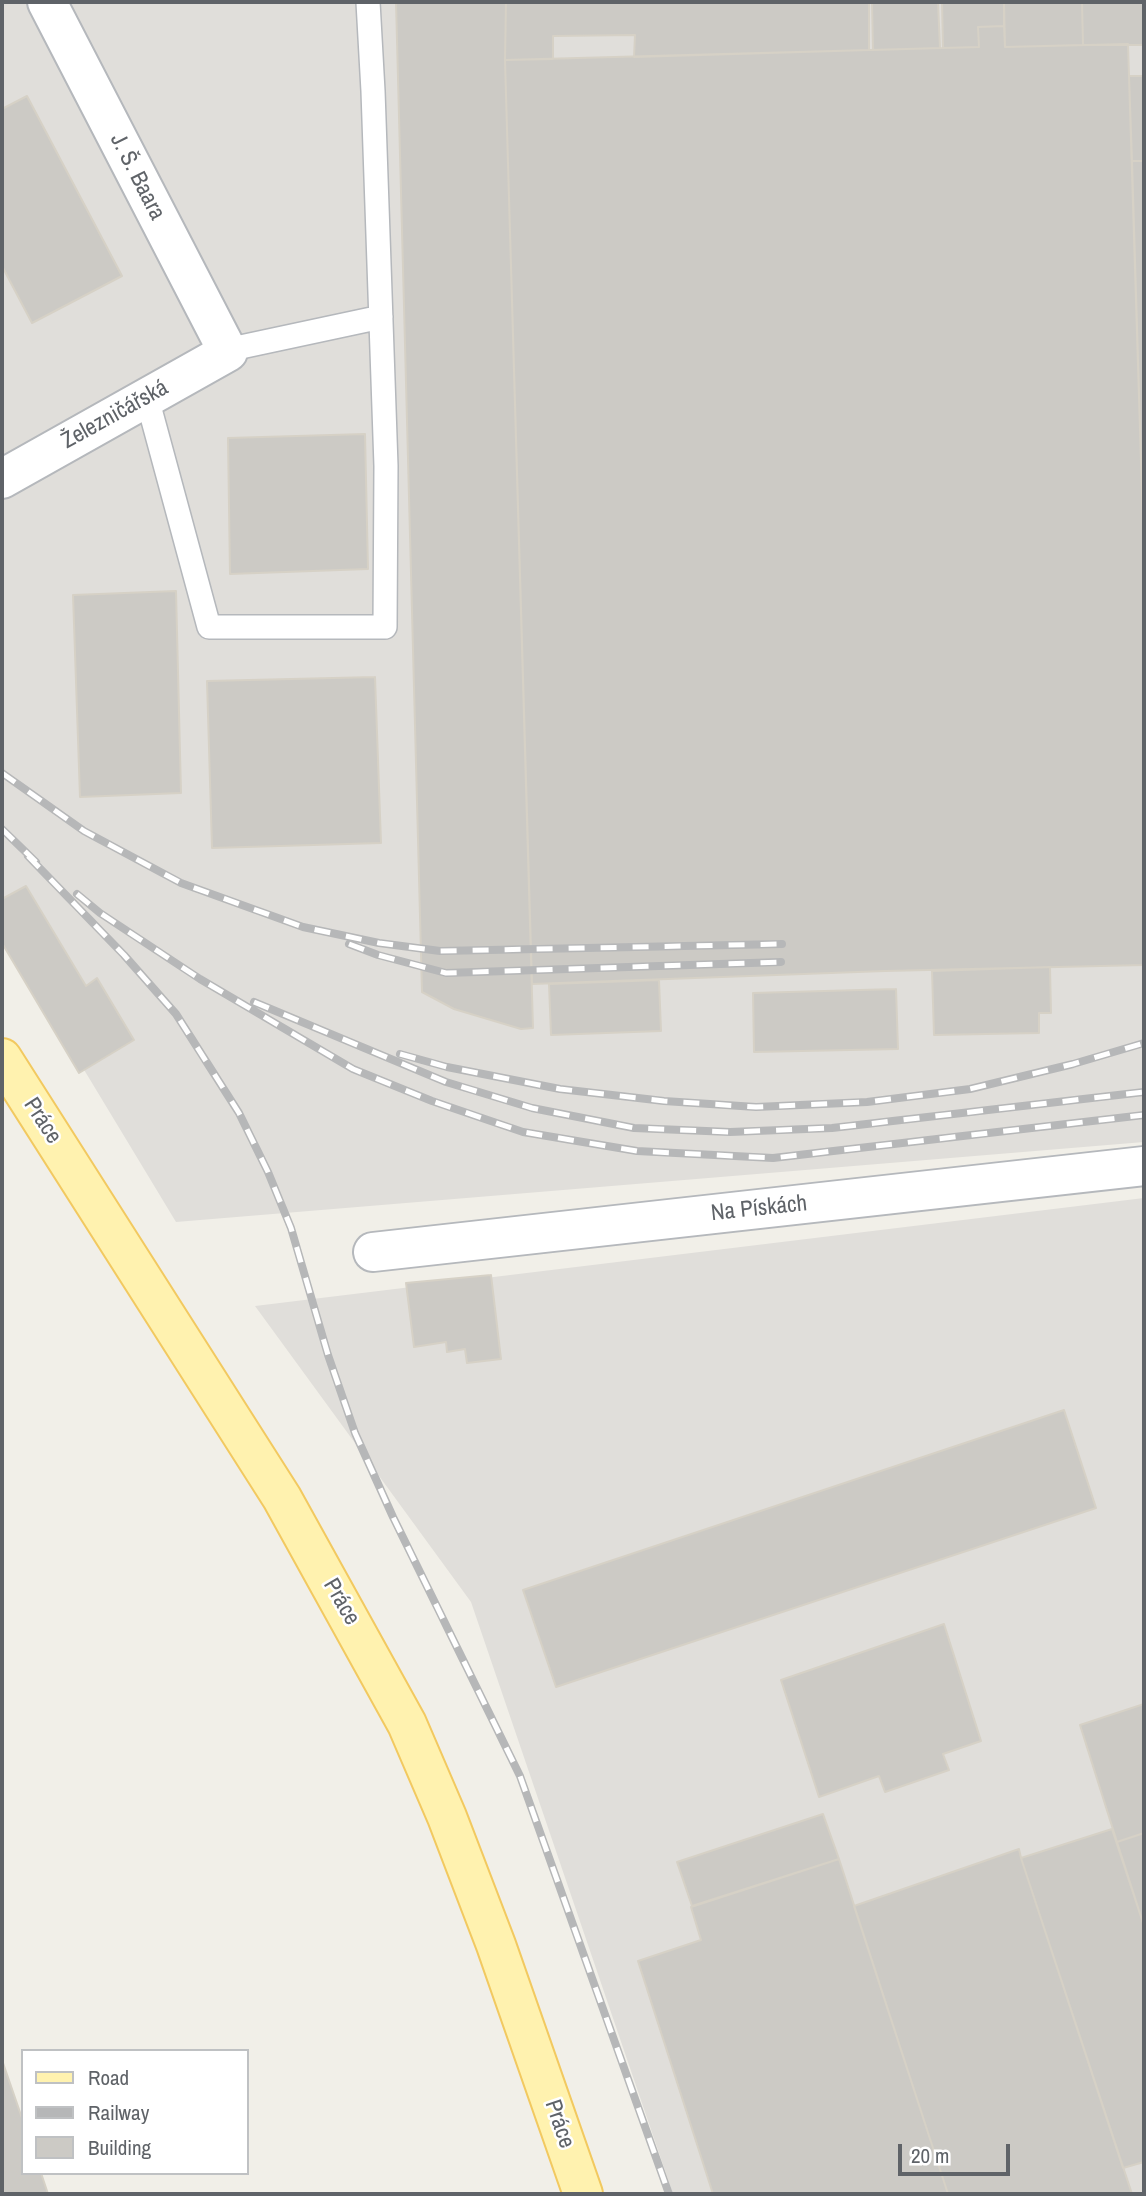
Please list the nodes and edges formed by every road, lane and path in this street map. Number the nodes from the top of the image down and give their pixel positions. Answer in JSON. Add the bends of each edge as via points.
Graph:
{"nodes":[{"id":1,"x":47,"y":2,"type":"edge"},
{"id":2,"x":368,"y":2,"type":"edge"},
{"id":3,"x":381,"y":317,"type":"junction"},
{"id":4,"x":232,"y":350,"type":"junction"},
{"id":5,"x":147,"y":398,"type":"junction"},
{"id":6,"x":2,"y":479,"type":"edge"},
{"id":7,"x":2,"y":1058,"type":"edge"},
{"id":8,"x":1144,"y":1166,"type":"edge"},
{"id":9,"x":373,"y":1252,"type":"dead end"},
{"id":10,"x":583,"y":2194,"type":"edge"}],
"edges":[{"from":1,"to":4,"type":"street","name":"J. Š. Baara"},
{"from":2,"to":3,"type":"lane"},
{"from":3,"to":4,"type":"lane"},
{"from":3,"to":5,"type":"lane","via":[[386,627],[209,627]]},
{"from":4,"to":5,"type":"street","name":"Železničářská"},
{"from":5,"to":6,"type":"street","name":"Železničářská"},
{"from":7,"to":10,"type":"main road","name":"Práce","via":[[282,1498],[407,1724],[496,1945]]},
{"from":8,"to":9,"type":"street","name":"Na Pískách"}]}
